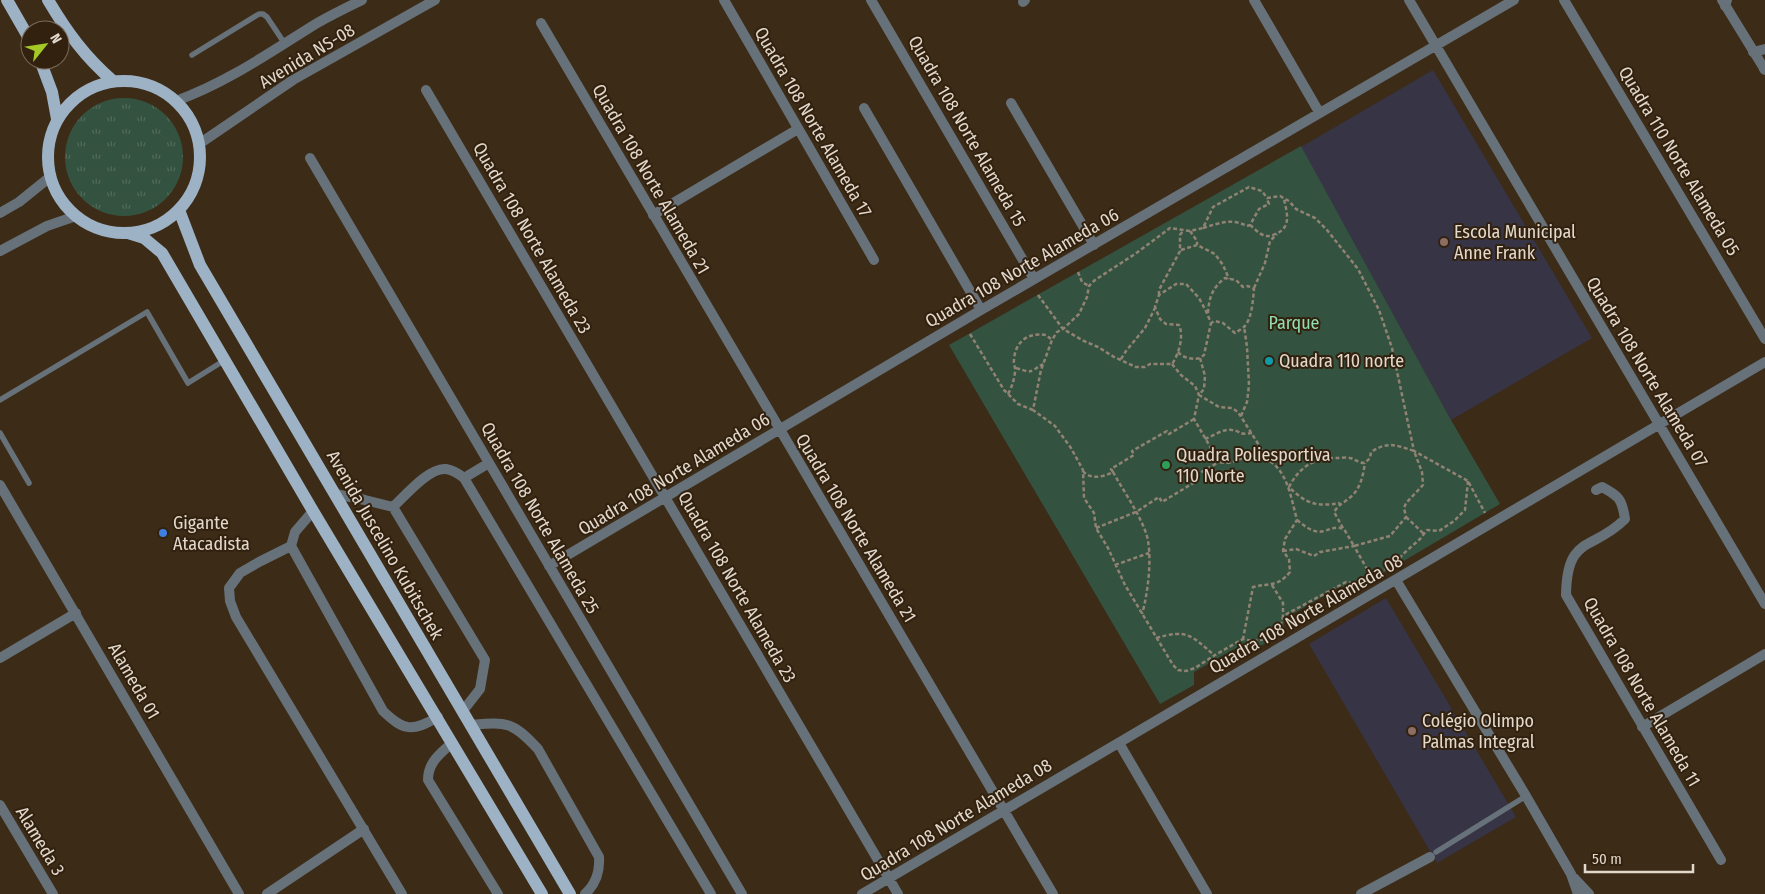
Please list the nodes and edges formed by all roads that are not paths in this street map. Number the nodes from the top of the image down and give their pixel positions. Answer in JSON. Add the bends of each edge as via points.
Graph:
{"nodes":[{"id":1,"x":7,"y":0,"type":"edge"},
{"id":2,"x":48,"y":0,"type":"edge"},
{"id":3,"x":362,"y":0,"type":"edge"},
{"id":4,"x":435,"y":0,"type":"edge"},
{"id":5,"x":724,"y":0,"type":"edge"},
{"id":6,"x":871,"y":0,"type":"edge"},
{"id":7,"x":1254,"y":0,"type":"edge"},
{"id":8,"x":1409,"y":0,"type":"edge"},
{"id":9,"x":1514,"y":0,"type":"edge"},
{"id":10,"x":1564,"y":0,"type":"edge"},
{"id":11,"x":1725,"y":2,"type":"edge"},
{"id":12,"x":20,"y":23,"type":"edge"},
{"id":13,"x":541,"y":23,"type":"dead end"},
{"id":14,"x":285,"y":44,"type":"junction"},
{"id":15,"x":1435,"y":45,"type":"junction"},
{"id":16,"x":1765,"y":49,"type":"edge"},
{"id":17,"x":1753,"y":52,"type":"junction"},
{"id":18,"x":192,"y":55,"type":"dead end"},
{"id":19,"x":1765,"y":69,"type":"edge"},
{"id":20,"x":44,"y":70,"type":"edge"},
{"id":21,"x":113,"y":81,"type":"junction"},
{"id":22,"x":426,"y":90,"type":"dead end"},
{"id":23,"x":176,"y":101,"type":"junction"},
{"id":24,"x":1011,"y":103,"type":"dead end"},
{"id":25,"x":864,"y":108,"type":"dead end"},
{"id":26,"x":1319,"y":112,"type":"junction"},
{"id":27,"x":57,"y":119,"type":"junction"},
{"id":28,"x":798,"y":129,"type":"junction"},
{"id":29,"x":199,"y":144,"type":"junction"},
{"id":30,"x":310,"y":158,"type":"dead end"},
{"id":31,"x":50,"y":176,"type":"junction"},
{"id":32,"x":179,"y":210,"type":"junction"},
{"id":33,"x":0,"y":213,"type":"edge"},
{"id":34,"x":653,"y":215,"type":"junction"},
{"id":35,"x":76,"y":216,"type":"junction"},
{"id":36,"x":128,"y":233,"type":"junction"},
{"id":37,"x":1094,"y":245,"type":"junction"},
{"id":38,"x":0,"y":252,"type":"edge"},
{"id":39,"x":874,"y":260,"type":"dead end"},
{"id":40,"x":1034,"y":279,"type":"junction"},
{"id":41,"x":981,"y":310,"type":"junction"},
{"id":42,"x":1765,"y":339,"type":"edge"},
{"id":43,"x":225,"y":360,"type":"junction"},
{"id":44,"x":1765,"y":362,"type":"edge"},
{"id":45,"x":0,"y":400,"type":"edge"},
{"id":46,"x":1658,"y":424,"type":"junction"},
{"id":47,"x":780,"y":430,"type":"junction"},
{"id":48,"x":0,"y":434,"type":"edge"},
{"id":49,"x":488,"y":463,"type":"junction"},
{"id":50,"x":464,"y":478,"type":"junction"},
{"id":51,"x":28,"y":483,"type":"dead end"},
{"id":52,"x":0,"y":485,"type":"edge"},
{"id":53,"x":1596,"y":490,"type":"dead end"},
{"id":54,"x":335,"y":494,"type":"junction"},
{"id":55,"x":665,"y":497,"type":"junction"},
{"id":56,"x":393,"y":507,"type":"junction"},
{"id":57,"x":313,"y":511,"type":"junction"},
{"id":58,"x":290,"y":546,"type":"junction"},
{"id":59,"x":549,"y":566,"type":"junction"},
{"id":60,"x":1396,"y":580,"type":"junction"},
{"id":61,"x":1765,"y":604,"type":"edge"},
{"id":62,"x":76,"y":613,"type":"junction"},
{"id":63,"x":1765,"y":654,"type":"edge"},
{"id":64,"x":0,"y":658,"type":"edge"},
{"id":65,"x":462,"y":712,"type":"junction"},
{"id":66,"x":438,"y":717,"type":"junction"},
{"id":67,"x":470,"y":725,"type":"junction"},
{"id":68,"x":1642,"y":727,"type":"junction"},
{"id":69,"x":452,"y":743,"type":"junction"},
{"id":70,"x":1119,"y":743,"type":"junction"},
{"id":71,"x":1526,"y":796,"type":"junction"},
{"id":72,"x":0,"y":805,"type":"edge"},
{"id":73,"x":1004,"y":810,"type":"junction"},
{"id":74,"x":364,"y":829,"type":"junction"},
{"id":75,"x":1433,"y":854,"type":"joint"},
{"id":76,"x":1721,"y":860,"type":"dead end"},
{"id":77,"x":1571,"y":874,"type":"junction"},
{"id":78,"x":888,"y":878,"type":"junction"},
{"id":79,"x":53,"y":894,"type":"edge"},
{"id":80,"x":239,"y":894,"type":"edge"},
{"id":81,"x":267,"y":894,"type":"edge"},
{"id":82,"x":402,"y":894,"type":"edge"},
{"id":83,"x":498,"y":894,"type":"edge"},
{"id":84,"x":542,"y":894,"type":"edge"},
{"id":85,"x":570,"y":894,"type":"edge"},
{"id":86,"x":585,"y":894,"type":"edge"},
{"id":87,"x":711,"y":894,"type":"edge"},
{"id":88,"x":742,"y":894,"type":"edge"},
{"id":89,"x":862,"y":894,"type":"edge"},
{"id":90,"x":898,"y":894,"type":"edge"},
{"id":91,"x":1053,"y":894,"type":"edge"},
{"id":92,"x":1207,"y":894,"type":"edge"},
{"id":93,"x":1361,"y":894,"type":"edge"},
{"id":94,"x":1578,"y":894,"type":"edge"},
{"id":95,"x":1589,"y":894,"type":"edge"}],
"edges":[{"from":1,"to":12,"type":"main road"},
{"from":2,"to":21,"type":"main road","via":[[79,48]]},
{"from":3,"to":14,"type":"street","name":"Avenida NS-08"},
{"from":4,"to":29,"type":"street","name":"Avenida NS-08","via":[[293,80]]},
{"from":5,"to":28,"type":"street","name":"Quadra 108 Norte Alameda 17"},
{"from":6,"to":40,"type":"street","name":"Quadra 108 Norte Alameda 15"},
{"from":7,"to":26,"type":"street"},
{"from":8,"to":15,"type":"street","name":"Quadra 108 Norte Alameda 07"},
{"from":9,"to":15,"type":"street","name":"Quadra 108 Norte Alameda 06"},
{"from":10,"to":42,"type":"street","name":"Quadra 110 Norte Alameda 05"},
{"from":11,"to":17,"type":"street"},
{"from":13,"to":34,"type":"street","name":"Quadra 108 Norte Alameda 21"},
{"from":14,"to":18,"type":"lane","via":[[267,17],[259,14]]},
{"from":14,"to":23,"type":"street","name":"Avenida NS-08","via":[[209,88]]},
{"from":15,"to":26,"type":"street","name":"Quadra 108 Norte Alameda 06"},
{"from":15,"to":46,"type":"street","name":"Quadra 108 Norte Alameda 07"},
{"from":16,"to":17,"type":"street"},
{"from":17,"to":19,"type":"street"},
{"from":20,"to":27,"type":"main road"},
{"from":21,"to":23,"type":"main road","via":[[136,81],[157,88]]},
{"from":21,"to":27,"type":"main road","via":[[90,88],[71,101]]},
{"from":22,"to":55,"type":"street","name":"Quadra 108 Norte Alameda 23"},
{"from":23,"to":29,"type":"main road","via":[[195,128]]},
{"from":24,"to":37,"type":"street"},
{"from":25,"to":41,"type":"street"},
{"from":26,"to":37,"type":"street","name":"Quadra 108 Norte Alameda 06"},
{"from":27,"to":31,"type":"main road","via":[[48,147]]},
{"from":28,"to":34,"type":"street"},
{"from":28,"to":39,"type":"street","name":"Quadra 108 Norte Alameda 17"},
{"from":29,"to":32,"type":"main road","via":[[195,183]]},
{"from":30,"to":49,"type":"street","name":"Quadra 108 Norte Alameda 25"},
{"from":31,"to":33,"type":"street"},
{"from":31,"to":35,"type":"main road","via":[[60,198]]},
{"from":32,"to":36,"type":"main road","via":[[164,222]]},
{"from":32,"to":54,"type":"main road","name":"Avenida Juscelino Kubitschek","via":[[200,265]]},
{"from":34,"to":47,"type":"street","name":"Quadra 108 Norte Alameda 21"},
{"from":35,"to":36,"type":"main road","via":[[100,229]]},
{"from":35,"to":38,"type":"street","via":[[47,226]]},
{"from":36,"to":43,"type":"main road","via":[[144,238],[162,253]]},
{"from":37,"to":40,"type":"street","name":"Quadra 108 Norte Alameda 06"},
{"from":40,"to":41,"type":"street","name":"Quadra 108 Norte Alameda 06"},
{"from":41,"to":47,"type":"street","name":"Quadra 108 Norte Alameda 06"},
{"from":43,"to":45,"type":"lane","via":[[188,383],[148,312]]},
{"from":43,"to":57,"type":"main road"},
{"from":44,"to":46,"type":"street","name":"Quadra 108 Norte Alameda 08"},
{"from":46,"to":60,"type":"street","name":"Quadra 108 Norte Alameda 08"},
{"from":46,"to":61,"type":"street","name":"Quadra 108 Norte Alameda 07"},
{"from":47,"to":55,"type":"street","name":"Quadra 108 Norte Alameda 06"},
{"from":47,"to":73,"type":"street","name":"Quadra 108 Norte Alameda 21"},
{"from":48,"to":51,"type":"lane"},
{"from":49,"to":50,"type":"street"},
{"from":49,"to":59,"type":"street","name":"Quadra 108 Norte Alameda 25"},
{"from":50,"to":56,"type":"street","via":[[446,469],[436,471]]},
{"from":50,"to":87,"type":"street"},
{"from":52,"to":62,"type":"street","name":"Alameda 01"},
{"from":53,"to":68,"type":"street","name":"Quadra 108 Norte Alameda 11","via":[[1602,487],[1616,495],[1625,518],[1579,549],[1571,560],[1566,595]]},
{"from":54,"to":56,"type":"street"},
{"from":54,"to":65,"type":"main road","name":"Avenida Juscelino Kubitschek"},
{"from":55,"to":59,"type":"street","name":"Quadra 108 Norte Alameda 06"},
{"from":55,"to":78,"type":"street","name":"Quadra 108 Norte Alameda 23"},
{"from":56,"to":65,"type":"street","via":[[485,660],[480,689]]},
{"from":57,"to":58,"type":"street","via":[[295,532]]},
{"from":57,"to":66,"type":"main road"},
{"from":58,"to":66,"type":"street","via":[[383,711],[396,724],[409,727],[419,727]]},
{"from":58,"to":74,"type":"street","via":[[240,573],[229,588],[230,600],[236,618]]},
{"from":59,"to":88,"type":"street","name":"Quadra 108 Norte Alameda 25"},
{"from":60,"to":70,"type":"street","name":"Quadra 108 Norte Alameda 08"},
{"from":60,"to":71,"type":"street"},
{"from":62,"to":64,"type":"street"},
{"from":62,"to":80,"type":"street","name":"Alameda 01"},
{"from":63,"to":68,"type":"street"},
{"from":65,"to":67,"type":"main road","name":"Avenida Juscelino Kubitschek"},
{"from":66,"to":69,"type":"main road"},
{"from":67,"to":85,"type":"main road","name":"Avenida Juscelino Kubitschek"},
{"from":67,"to":86,"type":"street","via":[[511,725],[538,749],[599,857],[593,887]]},
{"from":68,"to":76,"type":"street","name":"Quadra 108 Norte Alameda 11"},
{"from":69,"to":83,"type":"street","via":[[431,764],[428,780]]},
{"from":69,"to":84,"type":"main road"},
{"from":70,"to":73,"type":"street","name":"Quadra 108 Norte Alameda 08"},
{"from":70,"to":92,"type":"street"},
{"from":71,"to":75,"type":"lane"},
{"from":71,"to":77,"type":"street"},
{"from":72,"to":79,"type":"street","name":"Alameda 3"},
{"from":73,"to":78,"type":"street","name":"Quadra 108 Norte Alameda 08"},
{"from":73,"to":91,"type":"street","name":"Quadra 108 Norte Alameda 21"},
{"from":74,"to":81,"type":"street"},
{"from":74,"to":82,"type":"street"},
{"from":75,"to":93,"type":"street"},
{"from":77,"to":94,"type":"street"},
{"from":77,"to":95,"type":"street"},
{"from":78,"to":89,"type":"street","name":"Quadra 108 Norte Alameda 08"},
{"from":78,"to":90,"type":"street","name":"Quadra 108 Norte Alameda 23"}]}
